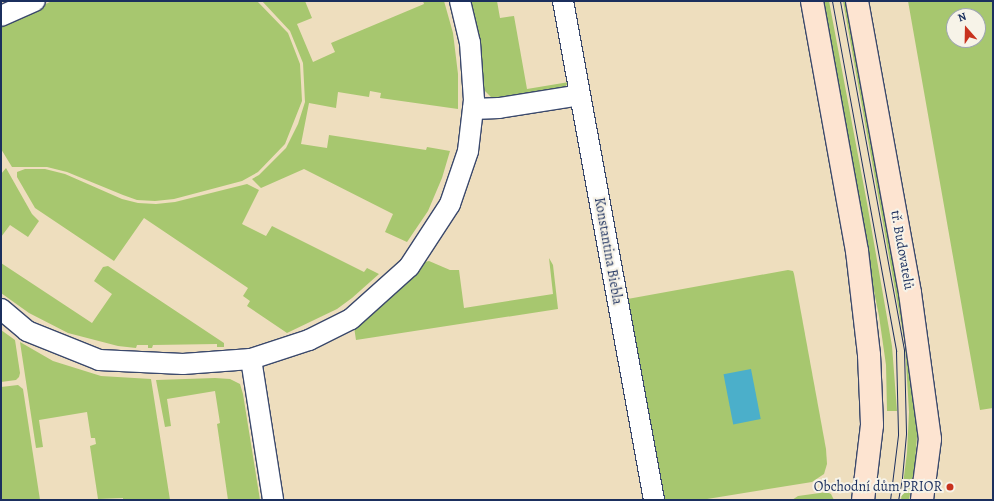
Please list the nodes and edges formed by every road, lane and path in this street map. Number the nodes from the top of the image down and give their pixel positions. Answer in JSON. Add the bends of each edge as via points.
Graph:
{"nodes":[{"id":1,"x":35,"y":1,"type":"edge"},
{"id":2,"x":460,"y":1,"type":"edge"},
{"id":3,"x":563,"y":1,"type":"edge"},
{"id":4,"x":812,"y":1,"type":"edge"},
{"id":5,"x":857,"y":1,"type":"edge"},
{"id":6,"x":1,"y":16,"type":"edge"},
{"id":7,"x":580,"y":95,"type":"junction"},
{"id":8,"x":473,"y":109,"type":"junction"},
{"id":9,"x":1,"y":309,"type":"edge"},
{"id":10,"x":251,"y":359,"type":"junction"},
{"id":11,"x":273,"y":500,"type":"edge"},
{"id":12,"x":654,"y":500,"type":"edge"},
{"id":13,"x":863,"y":500,"type":"edge"},
{"id":14,"x":922,"y":500,"type":"edge"}],
"edges":[{"from":1,"to":6,"type":"street"},
{"from":2,"to":8,"type":"street","via":[[470,43]]},
{"from":3,"to":7,"type":"street","name":"Konstantina Biebla"},
{"from":4,"to":13,"type":"street","via":[[857,250],[869,356],[872,425]]},
{"from":5,"to":14,"type":"street","name":"tř. Budovatelů","via":[[910,293],[930,439]]},
{"from":7,"to":8,"type":"street","via":[[499,108]]},
{"from":7,"to":12,"type":"street","name":"Konstantina Biebla"},
{"from":8,"to":10,"type":"street","via":[[468,151],[450,204],[409,267],[350,319],[309,340]]},
{"from":9,"to":10,"type":"street","via":[[27,331],[99,360],[183,364]]},
{"from":10,"to":11,"type":"street"}]}
